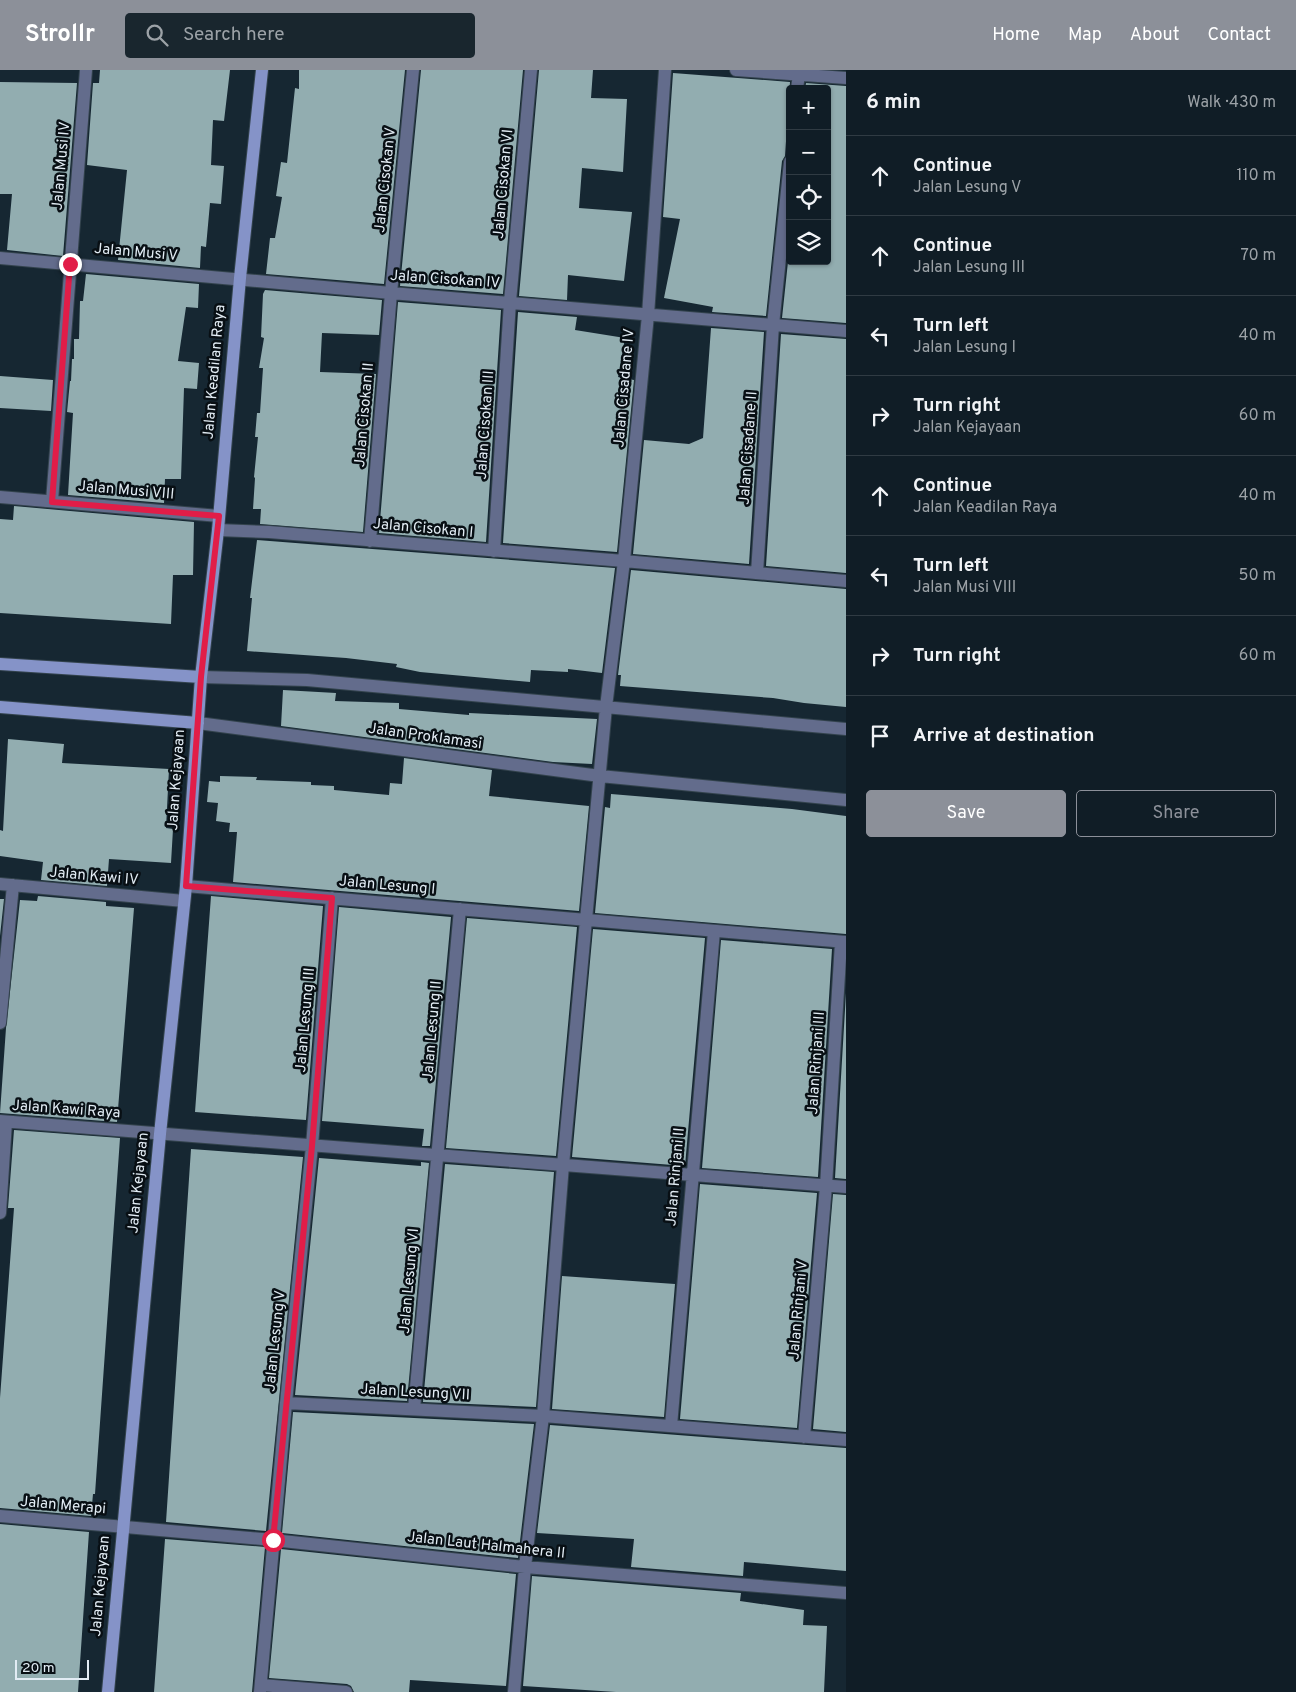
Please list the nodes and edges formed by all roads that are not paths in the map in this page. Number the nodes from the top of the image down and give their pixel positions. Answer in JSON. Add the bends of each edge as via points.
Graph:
{"nodes":[{"id":1,"x":86,"y":70,"type":"edge"},
{"id":2,"x":262,"y":70,"type":"edge"},
{"id":3,"x":413,"y":70,"type":"edge"},
{"id":4,"x":531,"y":70,"type":"edge"},
{"id":5,"x":665,"y":70,"type":"edge"},
{"id":6,"x":736,"y":70,"type":"edge"},
{"id":7,"x":799,"y":74,"type":"junction"},
{"id":8,"x":846,"y":78,"type":"edge"},
{"id":9,"x":798,"y":85,"type":"edge"},
{"id":10,"x":789,"y":175,"type":"edge"},
{"id":11,"x":0,"y":258,"type":"edge"},
{"id":12,"x":70,"y":264,"type":"junction"},
{"id":13,"x":240,"y":278,"type":"junction"},
{"id":14,"x":391,"y":293,"type":"junction"},
{"id":15,"x":510,"y":302,"type":"junction"},
{"id":16,"x":648,"y":315,"type":"junction"},
{"id":17,"x":773,"y":325,"type":"junction"},
{"id":18,"x":846,"y":331,"type":"edge"},
{"id":19,"x":0,"y":497,"type":"edge"},
{"id":20,"x":52,"y":502,"type":"junction"},
{"id":21,"x":219,"y":516,"type":"junction"},
{"id":22,"x":218,"y":530,"type":"junction"},
{"id":23,"x":370,"y":541,"type":"junction"},
{"id":24,"x":494,"y":551,"type":"junction"},
{"id":25,"x":624,"y":561,"type":"junction"},
{"id":26,"x":757,"y":573,"type":"junction"},
{"id":27,"x":846,"y":581,"type":"edge"},
{"id":28,"x":0,"y":664,"type":"edge"},
{"id":29,"x":201,"y":677,"type":"junction"},
{"id":30,"x":0,"y":707,"type":"edge"},
{"id":31,"x":606,"y":708,"type":"junction"},
{"id":32,"x":198,"y":723,"type":"junction"},
{"id":33,"x":846,"y":729,"type":"edge"},
{"id":34,"x":600,"y":776,"type":"junction"},
{"id":35,"x":846,"y":800,"type":"edge"},
{"id":36,"x":6,"y":885,"type":"edge"},
{"id":37,"x":186,"y":886,"type":"junction"},
{"id":38,"x":332,"y":898,"type":"junction"},
{"id":39,"x":184,"y":901,"type":"junction"},
{"id":40,"x":460,"y":909,"type":"junction"},
{"id":41,"x":586,"y":919,"type":"junction"},
{"id":42,"x":714,"y":931,"type":"junction"},
{"id":43,"x":844,"y":942,"type":"edge"},
{"id":44,"x":0,"y":1023,"type":"edge"},
{"id":45,"x":3,"y":1122,"type":"edge"},
{"id":46,"x":160,"y":1134,"type":"junction"},
{"id":47,"x":312,"y":1146,"type":"junction"},
{"id":48,"x":438,"y":1155,"type":"junction"},
{"id":49,"x":563,"y":1166,"type":"junction"},
{"id":50,"x":692,"y":1176,"type":"junction"},
{"id":51,"x":826,"y":1186,"type":"junction"},
{"id":52,"x":846,"y":1188,"type":"edge"},
{"id":53,"x":0,"y":1213,"type":"edge"},
{"id":54,"x":286,"y":1403,"type":"junction"},
{"id":55,"x":414,"y":1409,"type":"junction"},
{"id":56,"x":543,"y":1416,"type":"junction"},
{"id":57,"x":671,"y":1426,"type":"junction"},
{"id":58,"x":804,"y":1437,"type":"junction"},
{"id":59,"x":846,"y":1440,"type":"edge"},
{"id":60,"x":0,"y":1516,"type":"edge"},
{"id":61,"x":123,"y":1527,"type":"junction"},
{"id":62,"x":273,"y":1540,"type":"junction"},
{"id":63,"x":525,"y":1567,"type":"junction"},
{"id":64,"x":846,"y":1592,"type":"edge"},
{"id":65,"x":261,"y":1688,"type":"edge"},
{"id":66,"x":108,"y":1692,"type":"edge"},
{"id":67,"x":346,"y":1692,"type":"edge"},
{"id":68,"x":514,"y":1692,"type":"edge"}],
"edges":[{"from":1,"to":12,"type":"street","name":"Jalan Musi IV"},
{"from":2,"to":13,"type":"street","name":"Jalan Keadilan Raya"},
{"from":3,"to":14,"type":"street","name":"Jalan Cisokan V"},
{"from":4,"to":15,"type":"street","name":"Jalan Cisokan VI"},
{"from":5,"to":16,"type":"street","name":"Jalan Cisadane IV"},
{"from":6,"to":7,"type":"street"},
{"from":7,"to":8,"type":"street"},
{"from":7,"to":9,"type":"street"},
{"from":10,"to":17,"type":"street","name":"Jalan Cisadane II"},
{"from":11,"to":12,"type":"street","name":"Jalan Musi V"},
{"from":12,"to":13,"type":"street","name":"Jalan Musi V"},
{"from":12,"to":20,"type":"street","name":"Jalan Musi IV"},
{"from":13,"to":14,"type":"street","name":"Jalan Cisokan IV"},
{"from":13,"to":21,"type":"street","name":"Jalan Keadilan Raya"},
{"from":14,"to":15,"type":"street","name":"Jalan Cisokan IV"},
{"from":14,"to":23,"type":"street","name":"Jalan Cisokan II"},
{"from":15,"to":16,"type":"street","name":"Jalan Cisokan IV"},
{"from":15,"to":24,"type":"street","name":"Jalan Cisokan III"},
{"from":16,"to":17,"type":"street","name":"Jalan Cisokan IV"},
{"from":16,"to":25,"type":"street","name":"Jalan Cisadane IV"},
{"from":17,"to":18,"type":"street","name":"Jalan Cisokan IV"},
{"from":17,"to":26,"type":"street","name":"Jalan Cisadane II"},
{"from":19,"to":20,"type":"street","name":"Jalan Musi VIII"},
{"from":20,"to":21,"type":"street","name":"Jalan Musi VIII"},
{"from":21,"to":22,"type":"street","name":"Jalan Keadilan Raya"},
{"from":22,"to":23,"type":"street","name":"Jalan Cisokan I"},
{"from":22,"to":29,"type":"street","name":"Jalan Keadilan Raya"},
{"from":23,"to":24,"type":"street","name":"Jalan Cisokan I"},
{"from":24,"to":25,"type":"street","name":"Jalan Cisokan I"},
{"from":25,"to":26,"type":"street","name":"Jalan Cisokan I"},
{"from":25,"to":31,"type":"street","name":"Jalan Cisadane IV"},
{"from":26,"to":27,"type":"street","name":"Jalan Cisokan I"},
{"from":28,"to":29,"type":"street"},
{"from":29,"to":31,"type":"street","via":[[307,680]]},
{"from":29,"to":32,"type":"street","name":"Jalan Kejayaan"},
{"from":30,"to":32,"type":"street","name":"Jalan Proklamasi"},
{"from":31,"to":33,"type":"street"},
{"from":31,"to":34,"type":"street","name":"Jalan Cisadane IV"},
{"from":32,"to":34,"type":"street","name":"Jalan Proklamasi"},
{"from":32,"to":37,"type":"street","name":"Jalan Kejayaan"},
{"from":34,"to":35,"type":"street","name":"Jalan Proklamasi"},
{"from":34,"to":41,"type":"street","name":"Jalan Cisadane IV"},
{"from":36,"to":39,"type":"street","name":"Jalan Kawi IV"},
{"from":36,"to":44,"type":"street"},
{"from":37,"to":38,"type":"street","name":"Jalan Lesung I"},
{"from":37,"to":39,"type":"street","name":"Jalan Kejayaan"},
{"from":38,"to":40,"type":"street","name":"Jalan Lesung I"},
{"from":38,"to":47,"type":"street","name":"Jalan Lesung III"},
{"from":39,"to":46,"type":"street","name":"Jalan Kejayaan"},
{"from":40,"to":41,"type":"street","name":"Jalan Lesung I"},
{"from":40,"to":48,"type":"street","name":"Jalan Lesung II"},
{"from":41,"to":42,"type":"street","name":"Jalan Lesung I"},
{"from":41,"to":49,"type":"street","name":"Jalan Cisadane IV"},
{"from":42,"to":43,"type":"street","name":"Jalan Lesung I"},
{"from":42,"to":50,"type":"street","name":"Jalan Rinjani II"},
{"from":43,"to":51,"type":"street","name":"Jalan Rinjani III"},
{"from":45,"to":46,"type":"street","name":"Jalan Kawi Raya"},
{"from":45,"to":53,"type":"street"},
{"from":46,"to":47,"type":"street","name":"Jalan Kawi Raya"},
{"from":46,"to":61,"type":"street","name":"Jalan Kejayaan"},
{"from":47,"to":48,"type":"street","name":"Jalan Kawi Raya"},
{"from":47,"to":54,"type":"street","name":"Jalan Lesung V"},
{"from":48,"to":49,"type":"street","name":"Jalan Kawi Raya"},
{"from":48,"to":55,"type":"street","name":"Jalan Lesung VI"},
{"from":49,"to":50,"type":"street","name":"Jalan Kawi Raya"},
{"from":49,"to":56,"type":"street","name":"Jalan Cisadane IV"},
{"from":50,"to":51,"type":"street","name":"Jalan Kawi Raya"},
{"from":50,"to":57,"type":"street","name":"Jalan Rinjani II"},
{"from":51,"to":52,"type":"street","name":"Jalan Kawi Raya"},
{"from":51,"to":58,"type":"street","name":"Jalan Rinjani V"},
{"from":54,"to":55,"type":"street","name":"Jalan Lesung VII"},
{"from":54,"to":62,"type":"street","name":"Jalan Lesung V"},
{"from":55,"to":56,"type":"street","name":"Jalan Lesung VII"},
{"from":56,"to":57,"type":"street","name":"Jalan Lesung VII"},
{"from":56,"to":63,"type":"street","name":"Jalan Cisadane IV"},
{"from":57,"to":58,"type":"street","name":"Jalan Lesung VII"},
{"from":58,"to":59,"type":"street","name":"Jalan Lesung VII"},
{"from":60,"to":61,"type":"street","name":"Jalan Merapi"},
{"from":61,"to":62,"type":"street","name":"Jalan Laut Halmahera II"},
{"from":61,"to":66,"type":"street","name":"Jalan Kejayaan"},
{"from":62,"to":63,"type":"street","name":"Jalan Laut Halmahera II"},
{"from":62,"to":65,"type":"street","name":"Jalan Lesung V"},
{"from":63,"to":64,"type":"street","name":"Jalan Laut Halmahera II"},
{"from":63,"to":68,"type":"street","name":"Jalan Cisadane IV"},
{"from":65,"to":67,"type":"street"}]}
